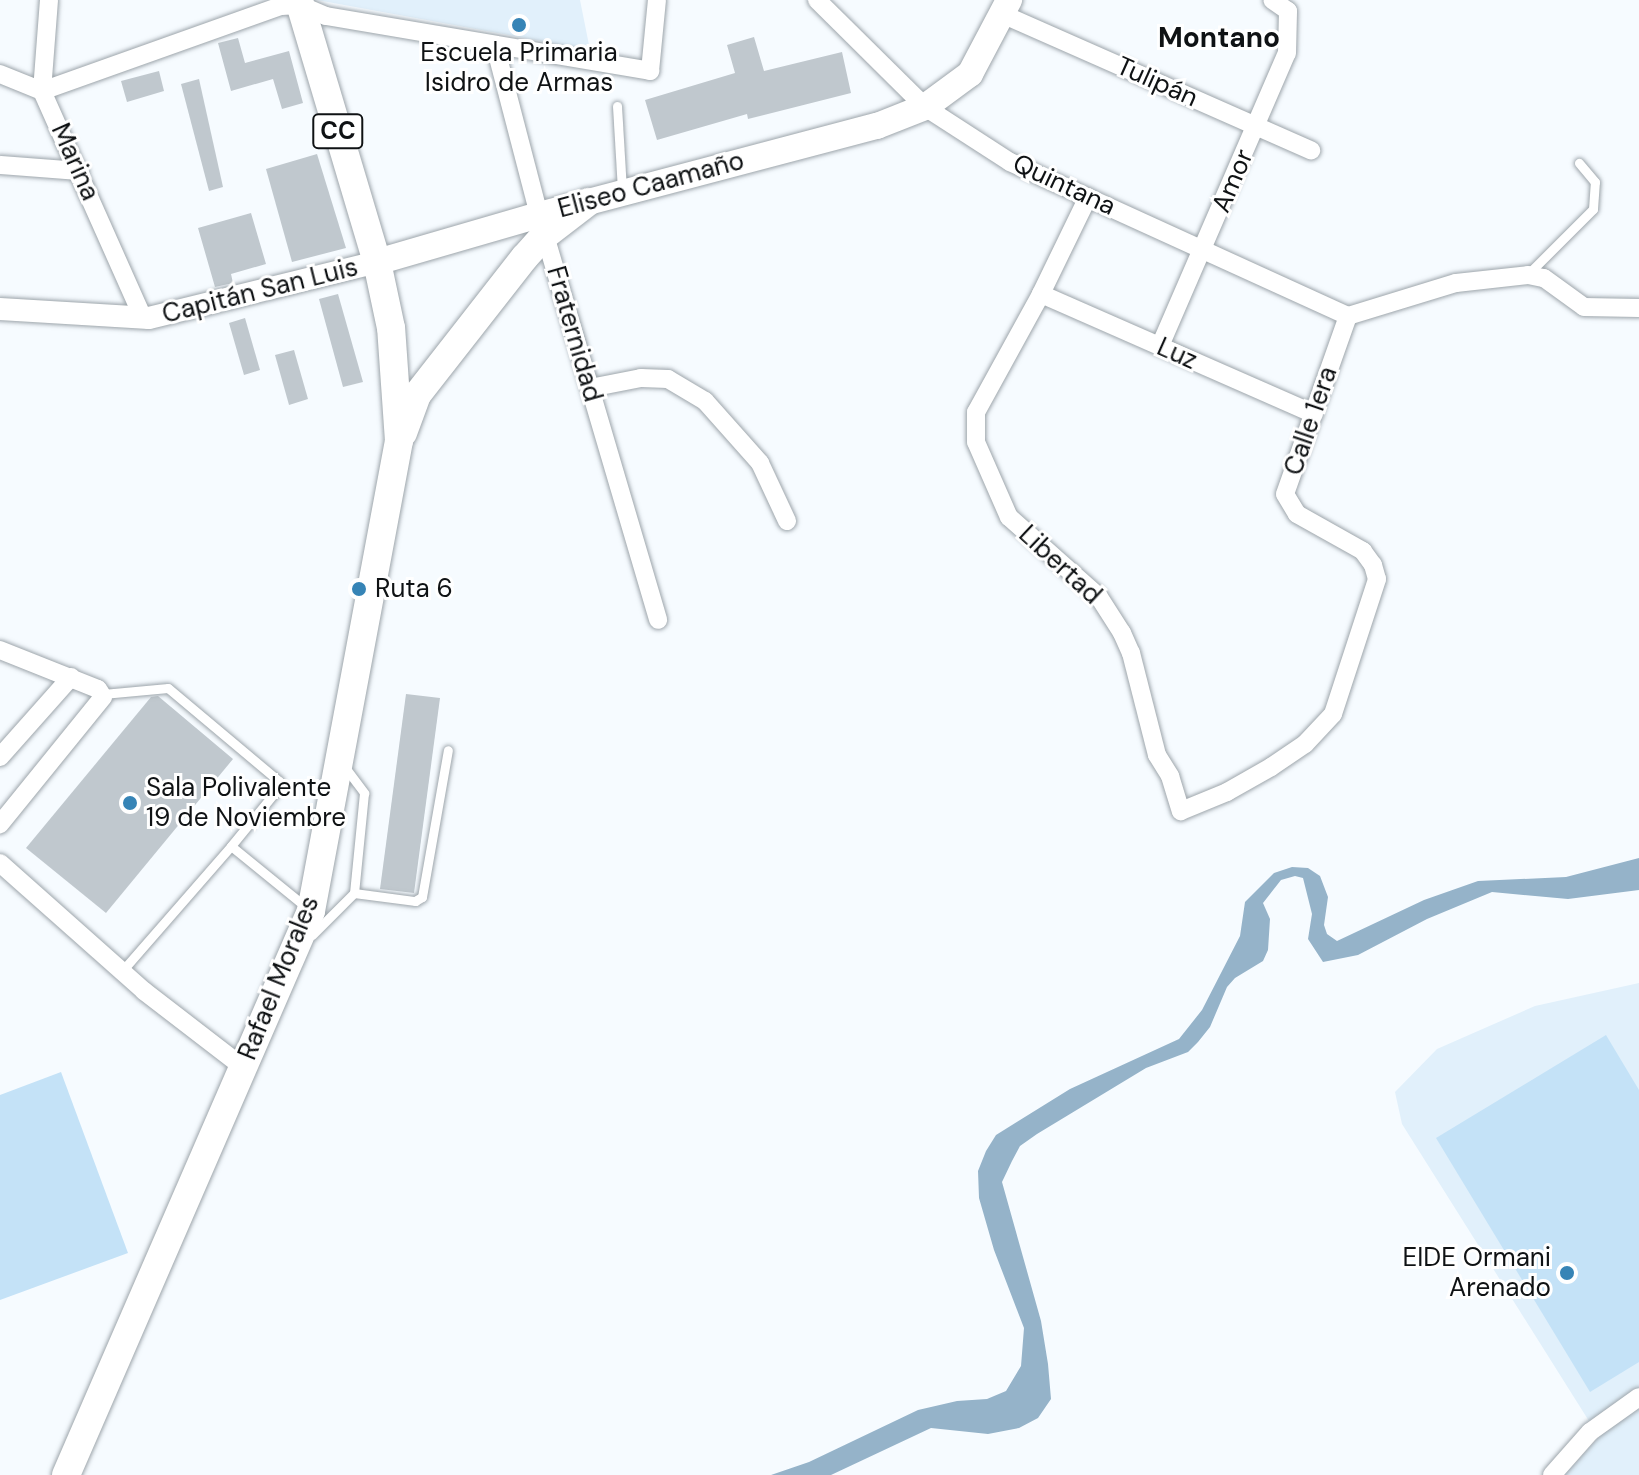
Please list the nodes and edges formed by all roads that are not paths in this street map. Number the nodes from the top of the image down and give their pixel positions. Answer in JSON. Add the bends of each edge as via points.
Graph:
{"nodes":[{"id":1,"x":49,"y":0,"type":"edge"},
{"id":2,"x":657,"y":0,"type":"edge"},
{"id":3,"x":817,"y":0,"type":"edge"},
{"id":4,"x":300,"y":3,"type":"edge"},
{"id":5,"x":1280,"y":6,"type":"edge"},
{"id":6,"x":1006,"y":7,"type":"edge"},
{"id":7,"x":495,"y":46,"type":"junction"},
{"id":8,"x":0,"y":74,"type":"edge"},
{"id":9,"x":42,"y":91,"type":"junction"},
{"id":10,"x":617,"y":106,"type":"dead end"},
{"id":11,"x":925,"y":107,"type":"junction"},
{"id":12,"x":1257,"y":126,"type":"junction"},
{"id":13,"x":1311,"y":150,"type":"dead end"},
{"id":14,"x":1579,"y":163,"type":"dead end"},
{"id":15,"x":0,"y":165,"type":"edge"},
{"id":16,"x":80,"y":171,"type":"junction"},
{"id":17,"x":622,"y":193,"type":"junction"},
{"id":18,"x":1088,"y":197,"type":"junction"},
{"id":19,"x":588,"y":202,"type":"joint"},
{"id":20,"x":542,"y":225,"type":"junction"},
{"id":21,"x":1204,"y":248,"type":"junction"},
{"id":22,"x":377,"y":262,"type":"junction"},
{"id":23,"x":1528,"y":275,"type":"junction"},
{"id":24,"x":1041,"y":294,"type":"junction"},
{"id":25,"x":1639,"y":308,"type":"edge"},
{"id":26,"x":0,"y":309,"type":"edge"},
{"id":27,"x":1348,"y":316,"type":"junction"},
{"id":28,"x":143,"y":318,"type":"junction"},
{"id":29,"x":1160,"y":346,"type":"junction"},
{"id":30,"x":590,"y":388,"type":"junction"},
{"id":31,"x":1314,"y":414,"type":"junction"},
{"id":32,"x":399,"y":441,"type":"junction"},
{"id":33,"x":787,"y":521,"type":"dead end"},
{"id":34,"x":658,"y":620,"type":"dead end"},
{"id":35,"x":0,"y":650,"type":"edge"},
{"id":36,"x":71,"y":677,"type":"junction"},
{"id":37,"x":103,"y":694,"type":"junction"},
{"id":38,"x":1333,"y":714,"type":"joint"},
{"id":39,"x":448,"y":750,"type":"dead end"},
{"id":40,"x":0,"y":757,"type":"edge"},
{"id":41,"x":339,"y":760,"type":"junction"},
{"id":42,"x":0,"y":824,"type":"edge"},
{"id":43,"x":231,"y":846,"type":"junction"},
{"id":44,"x":0,"y":863,"type":"edge"},
{"id":45,"x":354,"y":893,"type":"junction"},
{"id":46,"x":311,"y":911,"type":"junction"},
{"id":47,"x":292,"y":955,"type":"junction"},
{"id":48,"x":122,"y":971,"type":"junction"},
{"id":49,"x":244,"y":1068,"type":"junction"},
{"id":50,"x":1639,"y":1397,"type":"edge"},
{"id":51,"x":66,"y":1475,"type":"edge"},
{"id":52,"x":1552,"y":1475,"type":"edge"}],
"edges":[{"from":1,"to":9,"type":"street","name":"Marina"},
{"from":2,"to":7,"type":"street","via":[[650,71]]},
{"from":3,"to":11,"type":"street","name":"Quintana"},
{"from":4,"to":7,"type":"street","via":[[326,16]]},
{"from":4,"to":9,"type":"street"},
{"from":4,"to":22,"type":"main road","number":"CC"},
{"from":5,"to":12,"type":"street","name":"Amor","via":[[1287,53]]},
{"from":6,"to":11,"type":"main road","name":"Eliseo Caamaño","via":[[970,74]]},
{"from":6,"to":12,"type":"street","name":"Tulipán"},
{"from":7,"to":20,"type":"street","name":"Fraternidad"},
{"from":8,"to":9,"type":"street"},
{"from":9,"to":16,"type":"street","name":"Marina"},
{"from":10,"to":17,"type":"lane"},
{"from":11,"to":17,"type":"main road","name":"Eliseo Caamaño","via":[[877,126]]},
{"from":11,"to":18,"type":"street","name":"Quintana","via":[[1010,162]]},
{"from":12,"to":13,"type":"street","name":"Tulipán"},
{"from":12,"to":21,"type":"street","name":"Amor"},
{"from":14,"to":23,"type":"lane","via":[[1595,182],[1593,209]]},
{"from":15,"to":16,"type":"street"},
{"from":16,"to":28,"type":"street","name":"Marina"},
{"from":17,"to":19,"type":"main road","name":"Eliseo Caamaño"},
{"from":18,"to":21,"type":"street","name":"Quintana"},
{"from":18,"to":24,"type":"street","name":"Libertad"},
{"from":19,"to":20,"type":"main road"},
{"from":20,"to":22,"type":"main road","name":"Eliseo Caamaño"},
{"from":20,"to":30,"type":"street","name":"Fraternidad"},
{"from":20,"to":32,"type":"main road","via":[[417,395]]},
{"from":21,"to":27,"type":"street","name":"Quintana"},
{"from":21,"to":29,"type":"street","name":"Amor"},
{"from":22,"to":28,"type":"street","name":"Capitán San Luis"},
{"from":22,"to":32,"type":"main road","name":"Rafael Morales","number":"CC","via":[[391,328]]},
{"from":23,"to":25,"type":"street","via":[[1544,278],[1584,307]]},
{"from":23,"to":27,"type":"street","via":[[1456,283]]},
{"from":24,"to":29,"type":"street","name":"Luz"},
{"from":24,"to":38,"type":"street","name":"Libertad","via":[[976,412],[976,442],[1009,517],[1099,597],[1122,633],[1157,755],[1181,811],[1271,767],[1305,744]]},
{"from":26,"to":28,"type":"street","name":"Capitán San Luis"},
{"from":27,"to":31,"type":"street","name":"Calle 1era"},
{"from":29,"to":31,"type":"street","name":"Luz"},
{"from":30,"to":33,"type":"street","via":[[641,378],[668,379],[705,401],[760,463]]},
{"from":30,"to":34,"type":"street","name":"Fraternidad"},
{"from":31,"to":38,"type":"street","name":"Calle 1era","via":[[1285,494],[1297,514],[1363,551],[1377,579]]},
{"from":32,"to":41,"type":"main road","name":"Rafael Morales","number":"CC"},
{"from":35,"to":36,"type":"street"},
{"from":36,"to":37,"type":"street"},
{"from":36,"to":40,"type":"street"},
{"from":37,"to":42,"type":"street"},
{"from":37,"to":43,"type":"lane","via":[[168,688],[279,781]]},
{"from":39,"to":45,"type":"lane","via":[[422,897],[415,901]]},
{"from":41,"to":45,"type":"lane","via":[[364,793]]},
{"from":41,"to":46,"type":"main road","name":"Rafael Morales","number":"CC"},
{"from":43,"to":46,"type":"lane"},
{"from":43,"to":48,"type":"lane"},
{"from":44,"to":48,"type":"street"},
{"from":45,"to":47,"type":"lane"},
{"from":46,"to":47,"type":"main road","name":"Rafael Morales","number":"CC"},
{"from":47,"to":49,"type":"main road","name":"Rafael Morales","number":"CC"},
{"from":48,"to":49,"type":"street"},
{"from":49,"to":51,"type":"main road","name":"Rafael Morales","number":"CC"},
{"from":50,"to":52,"type":"street","via":[[1590,1432]]}]}
